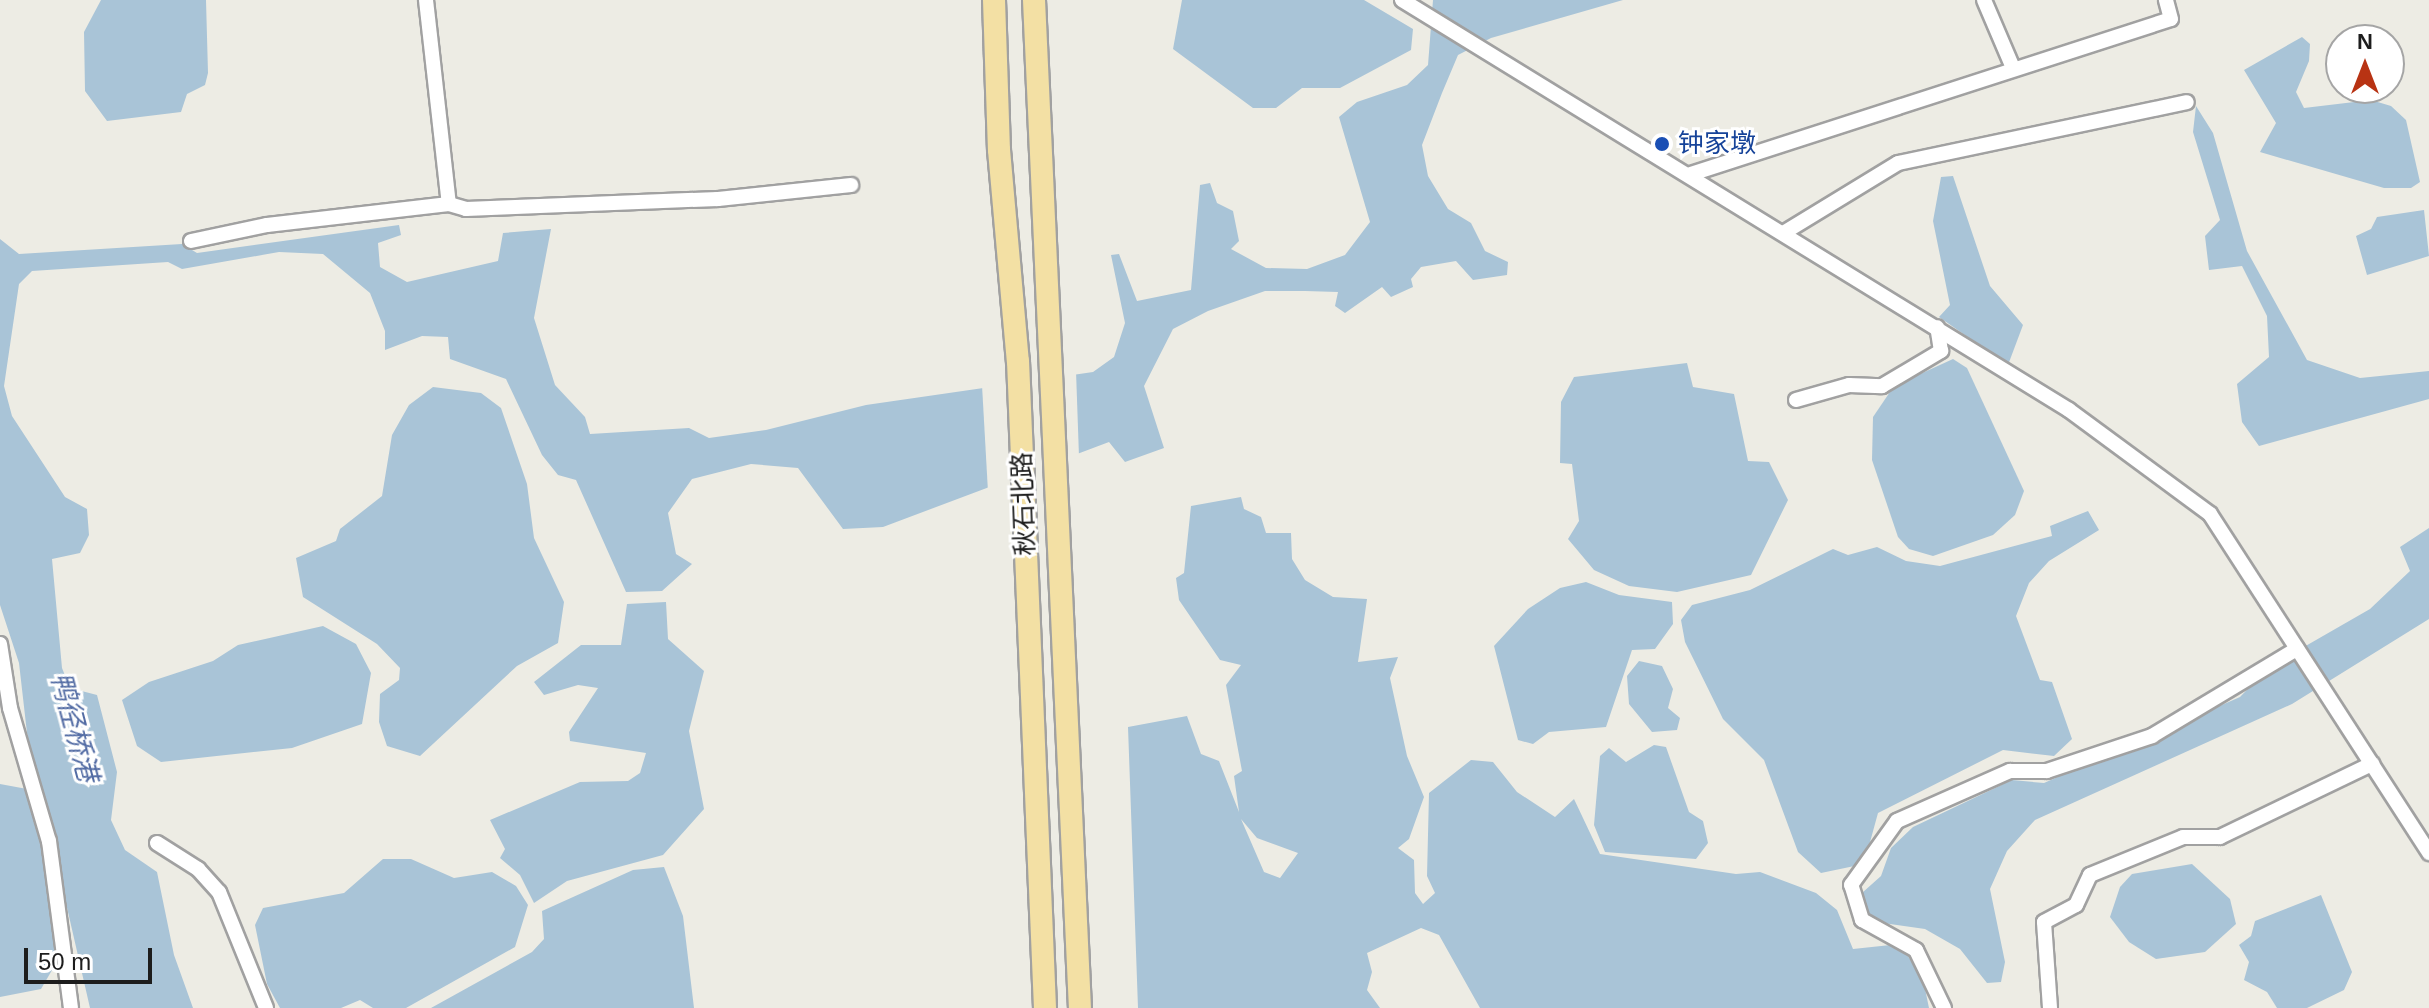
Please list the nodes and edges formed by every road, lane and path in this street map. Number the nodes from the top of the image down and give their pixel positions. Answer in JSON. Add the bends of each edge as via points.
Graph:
{"nodes":[{"id":1,"x":426,"y":0,"type":"edge"},
{"id":2,"x":994,"y":0,"type":"edge"},
{"id":3,"x":1034,"y":0,"type":"edge"},
{"id":4,"x":1402,"y":0,"type":"edge"},
{"id":5,"x":1984,"y":0,"type":"edge"},
{"id":6,"x":2166,"y":0,"type":"edge"},
{"id":7,"x":2013,"y":68,"type":"junction"},
{"id":8,"x":2187,"y":102,"type":"dead end"},
{"id":9,"x":1691,"y":174,"type":"junction"},
{"id":10,"x":851,"y":185,"type":"dead end"},
{"id":11,"x":449,"y":204,"type":"junction"},
{"id":12,"x":1785,"y":232,"type":"junction"},
{"id":13,"x":191,"y":241,"type":"dead end"},
{"id":14,"x":1937,"y":327,"type":"junction"},
{"id":15,"x":1796,"y":400,"type":"dead end"},
{"id":16,"x":0,"y":644,"type":"edge"},
{"id":17,"x":2297,"y":649,"type":"junction"},
{"id":18,"x":2372,"y":764,"type":"junction"},
{"id":19,"x":157,"y":843,"type":"dead end"},
{"id":20,"x":2429,"y":853,"type":"edge"},
{"id":21,"x":71,"y":1008,"type":"edge"},
{"id":22,"x":266,"y":1008,"type":"edge"},
{"id":23,"x":1045,"y":1008,"type":"edge"},
{"id":24,"x":1080,"y":1008,"type":"edge"},
{"id":25,"x":1944,"y":1008,"type":"edge"},
{"id":26,"x":2050,"y":1008,"type":"edge"}],
"edges":[{"from":1,"to":11,"type":"street"},
{"from":2,"to":23,"type":"main road","name":"秋石北路","via":[[999,150],[1018,361]]},
{"from":3,"to":24,"type":"main road","name":"秋石北路"},
{"from":4,"to":9,"type":"street"},
{"from":5,"to":7,"type":"street"},
{"from":6,"to":7,"type":"street","via":[[2171,19]]},
{"from":7,"to":9,"type":"street"},
{"from":8,"to":12,"type":"street","via":[[1898,163]]},
{"from":9,"to":12,"type":"street"},
{"from":10,"to":11,"type":"street","via":[[718,199],[466,209]]},
{"from":11,"to":13,"type":"street","via":[[267,225]]},
{"from":12,"to":14,"type":"street"},
{"from":14,"to":15,"type":"street","via":[[1941,351],[1882,386],[1849,385]]},
{"from":14,"to":17,"type":"street","via":[[2069,410],[2210,514]]},
{"from":16,"to":21,"type":"street","via":[[10,708],[49,841],[67,940]]},
{"from":17,"to":18,"type":"street"},
{"from":17,"to":25,"type":"street","via":[[2152,736],[2047,771],[2010,771],[1897,821],[1851,885],[1862,920],[1916,950]]},
{"from":18,"to":20,"type":"street"},
{"from":18,"to":26,"type":"street","via":[[2220,837],[2183,837],[2090,875],[2076,905],[2044,922]]},
{"from":19,"to":22,"type":"street","via":[[198,869],[219,892]]}]}
